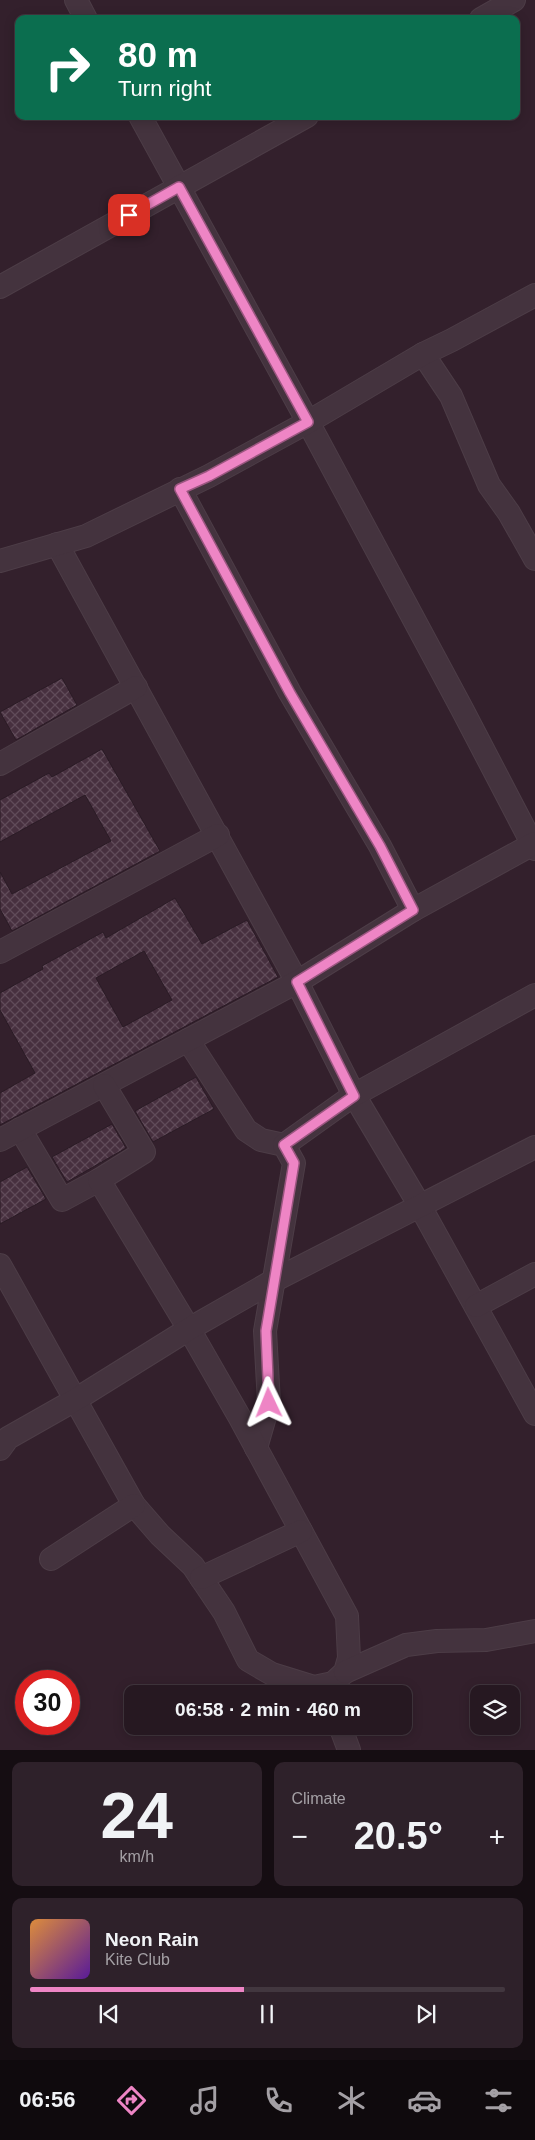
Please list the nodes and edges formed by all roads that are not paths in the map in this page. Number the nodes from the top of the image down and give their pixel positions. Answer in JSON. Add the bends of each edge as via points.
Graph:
{"nodes":[{"id":1,"x":76,"y":0,"type":"edge"},
{"id":2,"x":514,"y":0,"type":"edge"},
{"id":3,"x":84,"y":15,"type":"edge"},
{"id":4,"x":488,"y":15,"type":"edge"},
{"id":5,"x":142,"y":120,"type":"edge"},
{"id":6,"x":300,"y":120,"type":"edge"},
{"id":7,"x":179,"y":187,"type":"junction"},
{"id":8,"x":0,"y":287,"type":"edge"},
{"id":9,"x":535,"y":295,"type":"edge"},
{"id":10,"x":423,"y":354,"type":"junction"},
{"id":11,"x":308,"y":422,"type":"junction"},
{"id":12,"x":180,"y":489,"type":"junction"},
{"id":13,"x":57,"y":544,"type":"junction"},
{"id":14,"x":535,"y":559,"type":"edge"},
{"id":15,"x":0,"y":561,"type":"edge"},
{"id":16,"x":136,"y":688,"type":"junction"},
{"id":17,"x":0,"y":764,"type":"edge"},
{"id":18,"x":218,"y":835,"type":"junction"},
{"id":19,"x":534,"y":845,"type":"edge"},
{"id":20,"x":413,"y":910,"type":"junction"},
{"id":21,"x":0,"y":952,"type":"edge"},
{"id":22,"x":297,"y":982,"type":"junction"},
{"id":23,"x":535,"y":994,"type":"edge"},
{"id":24,"x":188,"y":1040,"type":"junction"},
{"id":25,"x":104,"y":1085,"type":"junction"},
{"id":26,"x":354,"y":1096,"type":"junction"},
{"id":27,"x":20,"y":1129,"type":"junction"},
{"id":28,"x":0,"y":1140,"type":"edge"},
{"id":29,"x":284,"y":1145,"type":"junction"},
{"id":30,"x":535,"y":1147,"type":"edge"},
{"id":31,"x":99,"y":1180,"type":"junction"},
{"id":32,"x":420,"y":1206,"type":"junction"},
{"id":33,"x":0,"y":1265,"type":"edge"},
{"id":34,"x":535,"y":1274,"type":"edge"},
{"id":35,"x":273,"y":1281,"type":"junction"},
{"id":36,"x":6,"y":1290,"type":"edge"},
{"id":37,"x":476,"y":1306,"type":"junction"},
{"id":38,"x":189,"y":1328,"type":"junction"},
{"id":39,"x":74,"y":1400,"type":"junction"},
{"id":40,"x":535,"y":1414,"type":"edge"},
{"id":41,"x":256,"y":1448,"type":"junction"},
{"id":42,"x":0,"y":1449,"type":"edge"},
{"id":43,"x":134,"y":1505,"type":"junction"},
{"id":44,"x":301,"y":1531,"type":"junction"},
{"id":45,"x":50,"y":1558,"type":"dead end"},
{"id":46,"x":201,"y":1578,"type":"junction"},
{"id":47,"x":535,"y":1630,"type":"edge"},
{"id":48,"x":345,"y":1672,"type":"junction"},
{"id":49,"x":305,"y":1685,"type":"edge"},
{"id":50,"x":331,"y":1685,"type":"edge"},
{"id":51,"x":343,"y":1735,"type":"edge"},
{"id":52,"x":349,"y":1750,"type":"edge"}],
"edges":[{"from":1,"to":3,"type":"street"},
{"from":2,"to":4,"type":"street"},
{"from":5,"to":7,"type":"street"},
{"from":6,"to":7,"type":"street"},
{"from":7,"to":8,"type":"street"},
{"from":7,"to":11,"type":"street"},
{"from":9,"to":10,"type":"street"},
{"from":10,"to":11,"type":"street"},
{"from":10,"to":14,"type":"street","via":[[451,396],[490,485]]},
{"from":11,"to":12,"type":"street"},
{"from":11,"to":19,"type":"street"},
{"from":12,"to":13,"type":"street","via":[[86,536]]},
{"from":12,"to":20,"type":"street","via":[[290,693],[380,846]]},
{"from":13,"to":15,"type":"street"},
{"from":13,"to":16,"type":"street"},
{"from":16,"to":17,"type":"street"},
{"from":16,"to":18,"type":"street"},
{"from":18,"to":21,"type":"street"},
{"from":18,"to":22,"type":"street"},
{"from":19,"to":20,"type":"street"},
{"from":20,"to":22,"type":"street"},
{"from":22,"to":24,"type":"street"},
{"from":22,"to":26,"type":"street"},
{"from":23,"to":26,"type":"street"},
{"from":24,"to":25,"type":"street"},
{"from":24,"to":29,"type":"street","via":[[246,1130],[262,1140]]},
{"from":25,"to":27,"type":"street"},
{"from":25,"to":31,"type":"street","via":[[144,1152]]},
{"from":26,"to":29,"type":"street"},
{"from":26,"to":32,"type":"street"},
{"from":27,"to":28,"type":"street"},
{"from":27,"to":31,"type":"street","via":[[62,1200]]},
{"from":29,"to":35,"type":"street","via":[[294,1163]]},
{"from":30,"to":32,"type":"street"},
{"from":31,"to":38,"type":"street"},
{"from":32,"to":35,"type":"street"},
{"from":32,"to":37,"type":"street"},
{"from":33,"to":36,"type":"street"},
{"from":34,"to":37,"type":"street"},
{"from":35,"to":38,"type":"street"},
{"from":35,"to":41,"type":"street","via":[[266,1331],[269,1403]]},
{"from":36,"to":39,"type":"street"},
{"from":37,"to":40,"type":"street"},
{"from":38,"to":39,"type":"street"},
{"from":38,"to":41,"type":"street"},
{"from":39,"to":42,"type":"street","via":[[8,1438]]},
{"from":39,"to":43,"type":"street"},
{"from":41,"to":44,"type":"street"},
{"from":43,"to":45,"type":"street"},
{"from":43,"to":46,"type":"street"},
{"from":44,"to":46,"type":"street"},
{"from":44,"to":48,"type":"street","via":[[347,1616],[349,1658]]},
{"from":46,"to":49,"type":"street","via":[[224,1612],[248,1660],[272,1674]]},
{"from":47,"to":48,"type":"street","via":[[486,1640],[406,1645]]},
{"from":48,"to":50,"type":"street"},
{"from":51,"to":52,"type":"street"}]}
